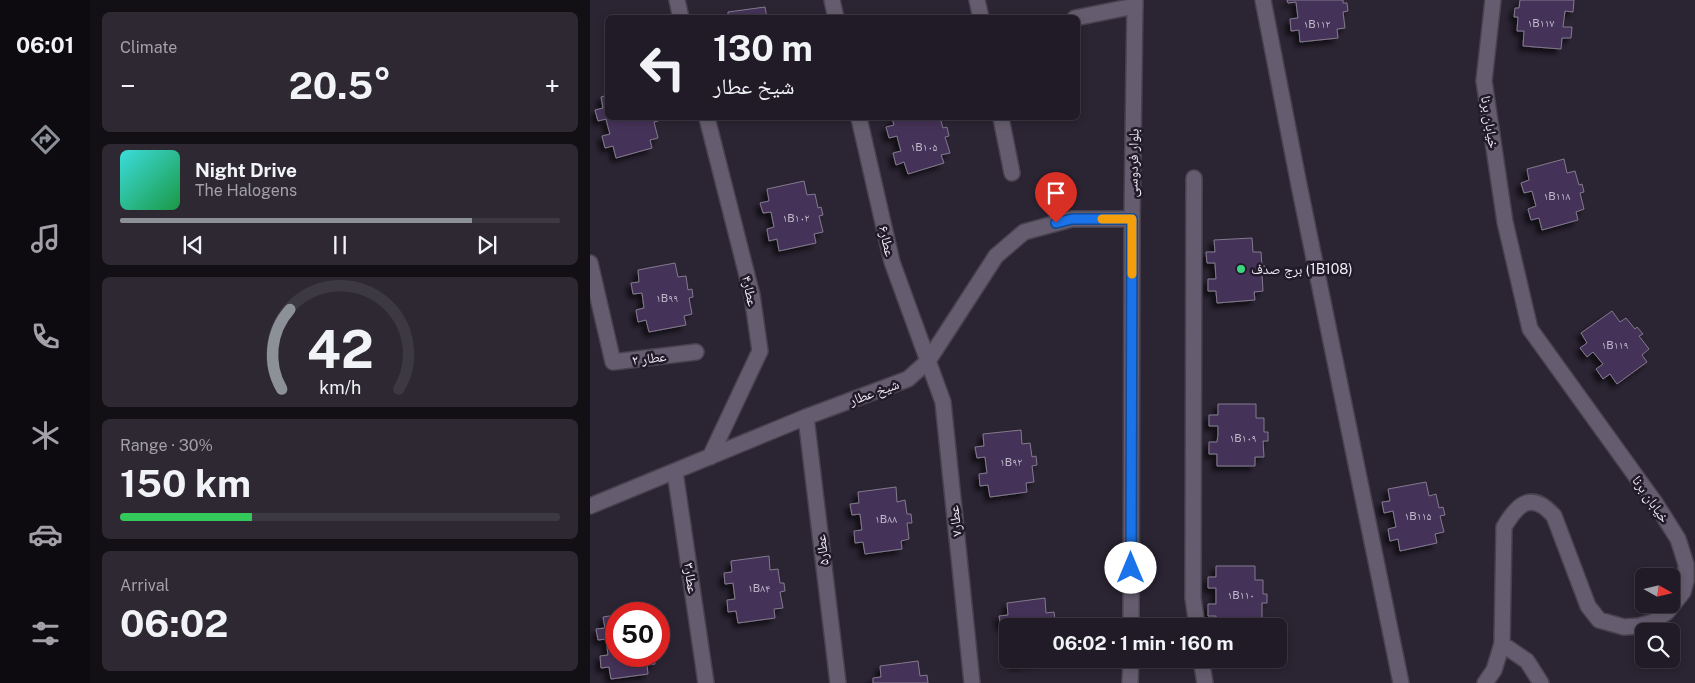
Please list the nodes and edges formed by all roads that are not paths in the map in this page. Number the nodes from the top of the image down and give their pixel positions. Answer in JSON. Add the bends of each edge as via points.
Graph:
{"nodes":[{"id":1,"x":676,"y":0,"type":"edge"},
{"id":2,"x":832,"y":0,"type":"edge"},
{"id":3,"x":977,"y":0,"type":"edge"},
{"id":4,"x":1263,"y":0,"type":"edge"},
{"id":5,"x":1493,"y":0,"type":"edge"},
{"id":6,"x":1135,"y":3,"type":"edge"},
{"id":7,"x":680,"y":15,"type":"edge"},
{"id":8,"x":835,"y":15,"type":"edge"},
{"id":9,"x":980,"y":15,"type":"edge"},
{"id":10,"x":1080,"y":17,"type":"edge"},
{"id":11,"x":708,"y":120,"type":"edge"},
{"id":12,"x":859,"y":120,"type":"edge"},
{"id":13,"x":1001,"y":120,"type":"edge"},
{"id":14,"x":1012,"y":173,"type":"dead end"},
{"id":15,"x":1194,"y":178,"type":"dead end"},
{"id":16,"x":1132,"y":219,"type":"junction"},
{"id":17,"x":590,"y":263,"type":"edge"},
{"id":18,"x":696,"y":352,"type":"dead end"},
{"id":19,"x":928,"y":361,"type":"junction"},
{"id":20,"x":806,"y":417,"type":"junction"},
{"id":21,"x":710,"y":457,"type":"junction"},
{"id":22,"x":675,"y":472,"type":"junction"},
{"id":23,"x":590,"y":506,"type":"edge"},
{"id":24,"x":1131,"y":618,"type":"edge"},
{"id":25,"x":1196,"y":618,"type":"edge"},
{"id":26,"x":1502,"y":644,"type":"junction"},
{"id":27,"x":1130,"y":668,"type":"edge"},
{"id":28,"x":1202,"y":668,"type":"edge"},
{"id":29,"x":706,"y":683,"type":"edge"},
{"id":30,"x":838,"y":683,"type":"edge"},
{"id":31,"x":972,"y":683,"type":"edge"},
{"id":32,"x":1130,"y":683,"type":"edge"},
{"id":33,"x":1205,"y":683,"type":"edge"},
{"id":34,"x":1401,"y":683,"type":"edge"},
{"id":35,"x":1485,"y":683,"type":"edge"},
{"id":36,"x":1541,"y":683,"type":"edge"}],
"edges":[{"from":1,"to":7,"type":"street"},
{"from":2,"to":8,"type":"street"},
{"from":3,"to":9,"type":"street"},
{"from":4,"to":34,"type":"street"},
{"from":5,"to":26,"type":"street","name":"خیابان برنا","via":[[1484,81],[1505,222],[1530,329],[1656,504],[1678,539],[1686,564],[1683,592],[1667,612],[1653,622],[1624,627],[1599,620],[1588,606],[1554,516],[1544,505],[1534,502],[1523,504],[1513,511],[1504,527]]},
{"from":6,"to":10,"type":"street"},
{"from":6,"to":16,"type":"street","name":"بلوار فردوسی"},
{"from":11,"to":21,"type":"street","name":"عطار۴","via":[[752,295],[760,351]]},
{"from":12,"to":19,"type":"street","name":"عطار۶","via":[[892,262]]},
{"from":13,"to":14,"type":"street"},
{"from":15,"to":25,"type":"street","via":[[1193,598]]},
{"from":16,"to":19,"type":"street","name":"شیخ عطار","via":[[1072,219],[1024,232],[996,256]]},
{"from":16,"to":24,"type":"street","name":"بلوار فردوسی"},
{"from":17,"to":18,"type":"street","name":"عطار ۲","via":[[613,362]]},
{"from":19,"to":20,"type":"street","name":"شیخ عطار","via":[[908,380]]},
{"from":19,"to":31,"type":"street","name":"عطار۷","via":[[943,402]]},
{"from":20,"to":21,"type":"street","name":"شیخ عطار"},
{"from":20,"to":30,"type":"street","name":"عطار۵"},
{"from":21,"to":22,"type":"street","name":"شیخ عطار"},
{"from":22,"to":23,"type":"street","name":"شیخ عطار"},
{"from":22,"to":29,"type":"street","name":"عطار۳"},
{"from":26,"to":35,"type":"street","name":"خیابان برنا","via":[[1494,670]]},
{"from":26,"to":36,"type":"street","via":[[1527,661]]},
{"from":27,"to":32,"type":"street"},
{"from":28,"to":33,"type":"street"}]}
